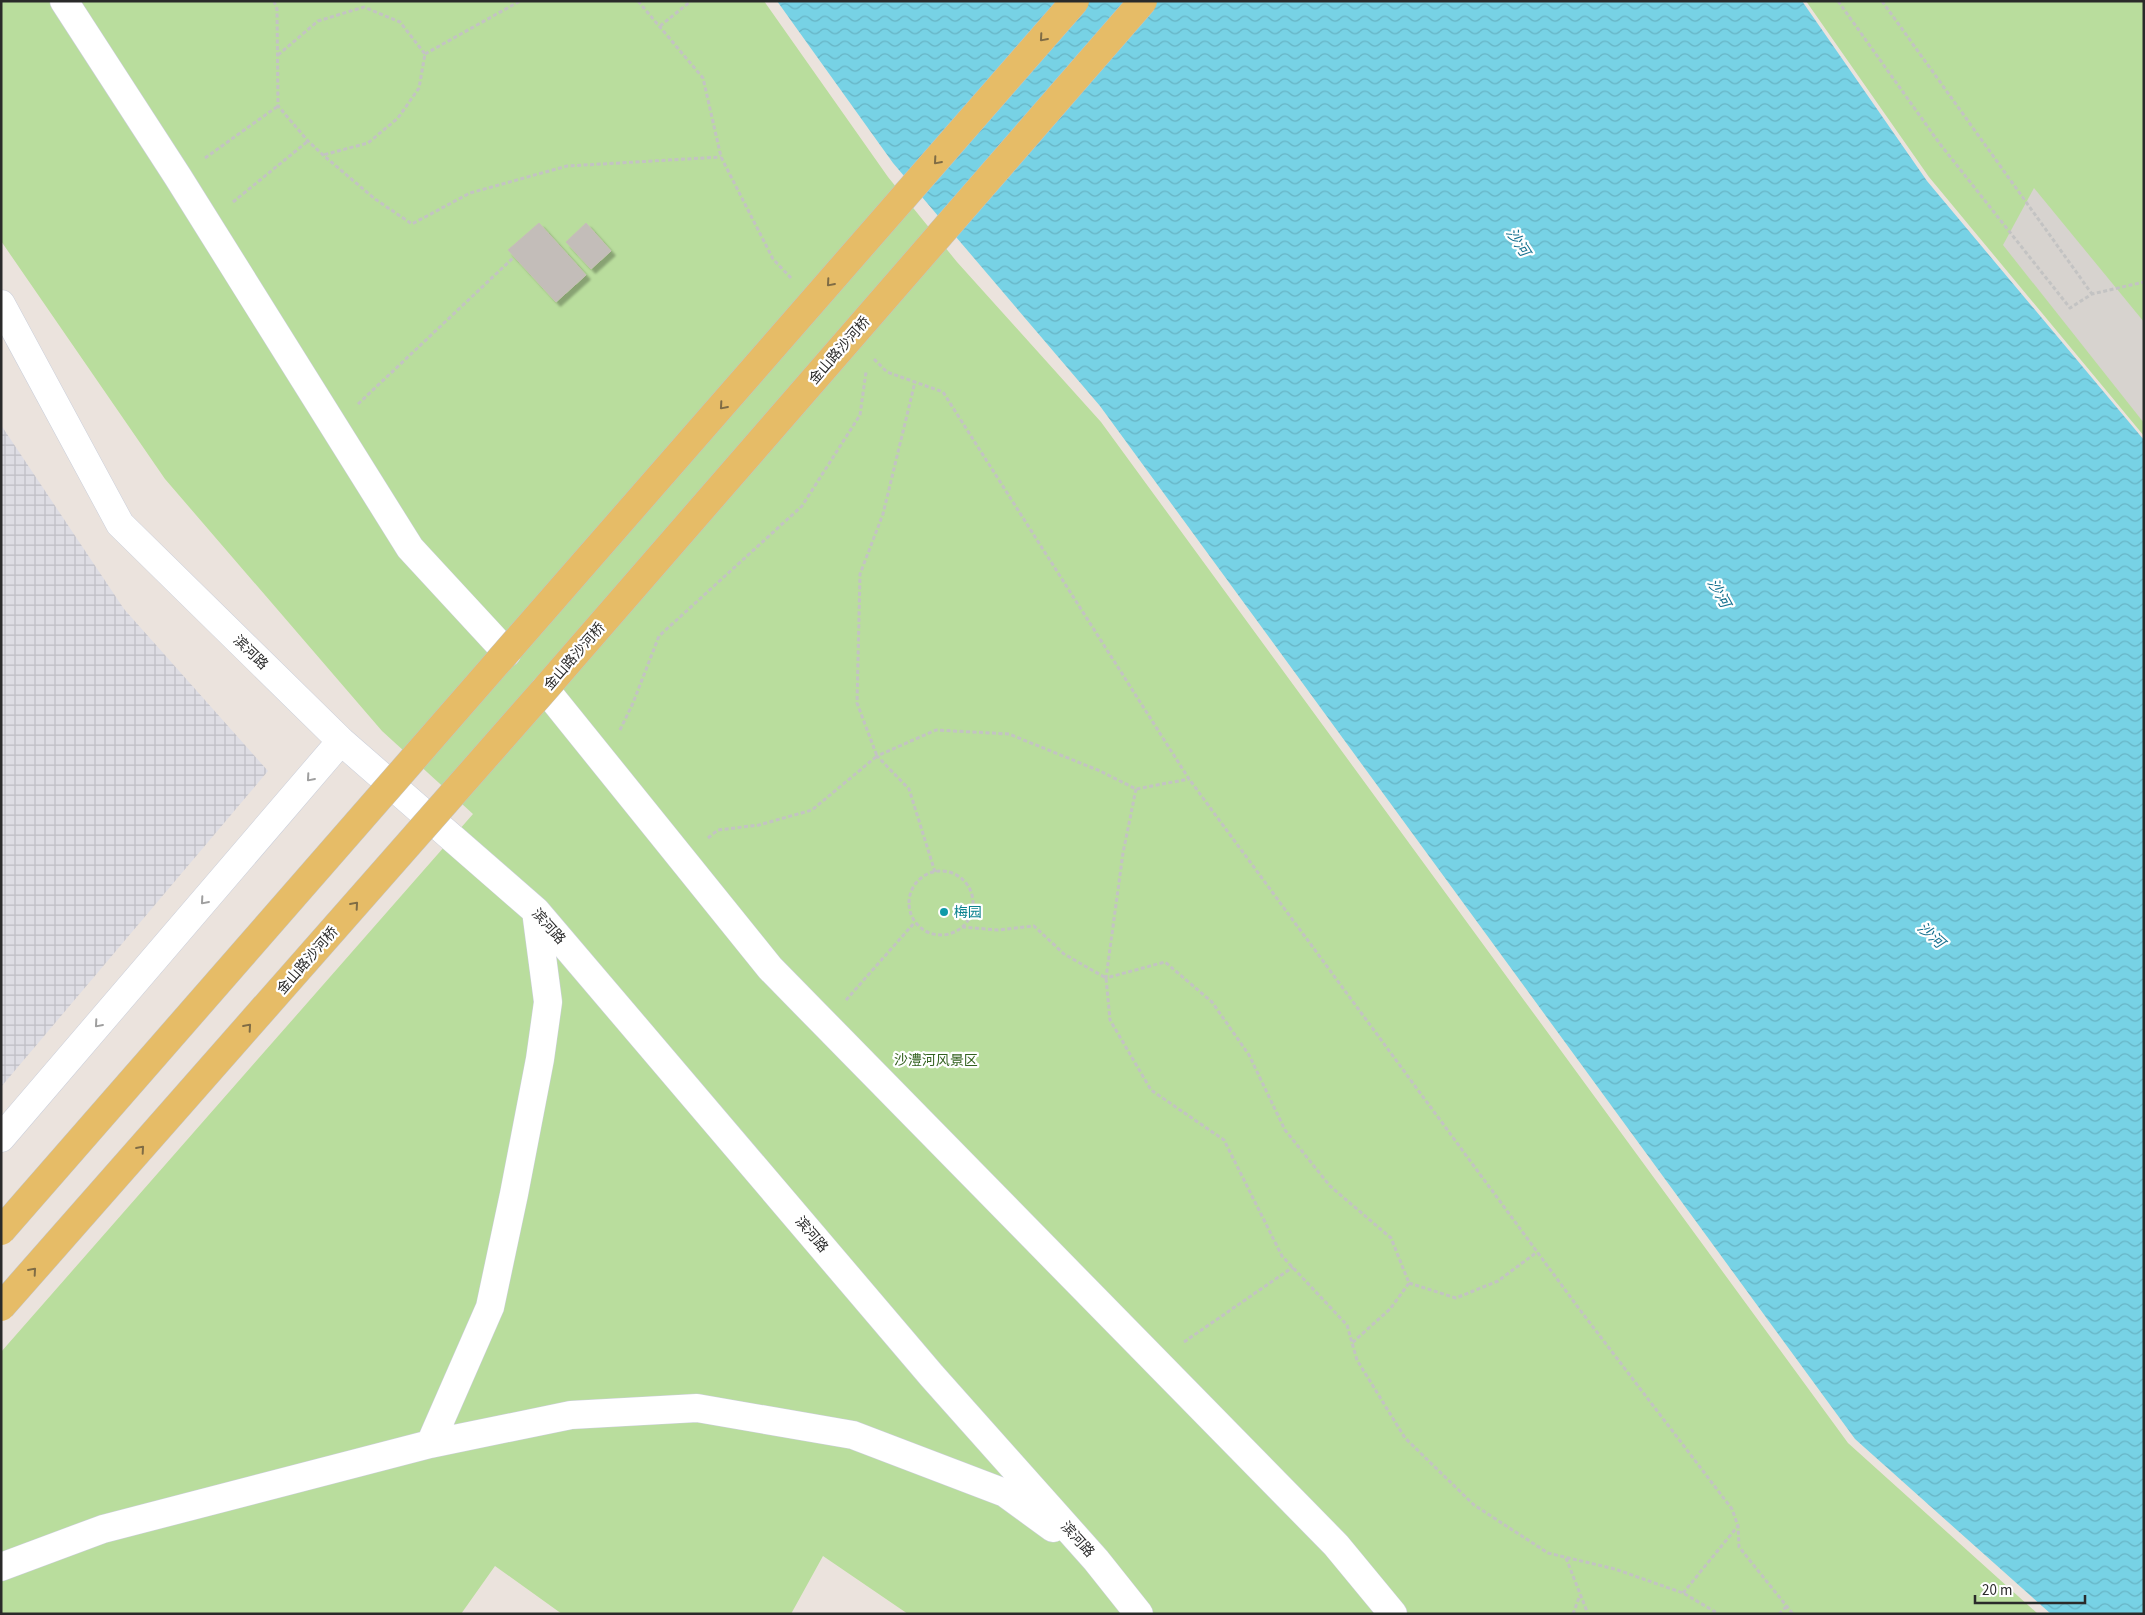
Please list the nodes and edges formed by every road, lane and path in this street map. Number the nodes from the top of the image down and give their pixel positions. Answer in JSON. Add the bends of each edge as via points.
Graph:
{"nodes":[{"id":1,"x":64,"y":1,"type":"edge"},
{"id":2,"x":274,"y":1,"type":"edge"},
{"id":3,"x":520,"y":1,"type":"edge"},
{"id":4,"x":638,"y":1,"type":"edge"},
{"id":5,"x":691,"y":1,"type":"edge"},
{"id":6,"x":1075,"y":1,"type":"edge"},
{"id":7,"x":1143,"y":1,"type":"edge"},
{"id":8,"x":1838,"y":1,"type":"edge"},
{"id":9,"x":1882,"y":1,"type":"edge"},
{"id":10,"x":660,"y":26,"type":"junction"},
{"id":11,"x":425,"y":54,"type":"junction"},
{"id":12,"x":278,"y":56,"type":"junction"},
{"id":13,"x":278,"y":106,"type":"junction"},
{"id":14,"x":308,"y":141,"type":"junction"},
{"id":15,"x":323,"y":155,"type":"junction"},
{"id":16,"x":721,"y":157,"type":"junction"},
{"id":17,"x":178,"y":177,"type":"junction"},
{"id":18,"x":206,"y":223,"type":"junction"},
{"id":19,"x":514,"y":257,"type":"dead end"},
{"id":20,"x":793,"y":280,"type":"dead end"},
{"id":21,"x":2144,"y":282,"type":"edge"},
{"id":22,"x":2092,"y":294,"type":"junction"},
{"id":23,"x":1,"y":304,"type":"edge"},
{"id":24,"x":868,"y":354,"type":"dead end"},
{"id":25,"x":867,"y":363,"type":"dead end"},
{"id":26,"x":915,"y":382,"type":"junction"},
{"id":27,"x":334,"y":426,"type":"junction"},
{"id":28,"x":507,"y":653,"type":"junction"},
{"id":29,"x":545,"y":689,"type":"junction"},
{"id":30,"x":341,"y":740,"type":"junction"},
{"id":31,"x":598,"y":755,"type":"junction"},
{"id":32,"x":877,"y":756,"type":"junction"},
{"id":33,"x":1189,"y":779,"type":"junction"},
{"id":34,"x":1136,"y":789,"type":"junction"},
{"id":35,"x":682,"y":859,"type":"junction"},
{"id":36,"x":935,"y":872,"type":"junction"},
{"id":37,"x":536,"y":911,"type":"junction"},
{"id":38,"x":915,"y":922,"type":"junction"},
{"id":39,"x":962,"y":927,"type":"junction"},
{"id":40,"x":1106,"y":978,"type":"junction"},
{"id":41,"x":824,"y":1024,"type":"junction"},
{"id":42,"x":1,"y":1138,"type":"edge"},
{"id":43,"x":1,"y":1231,"type":"edge"},
{"id":44,"x":1537,"y":1252,"type":"junction"},
{"id":45,"x":1293,"y":1267,"type":"junction"},
{"id":46,"x":1409,"y":1283,"type":"junction"},
{"id":47,"x":1,"y":1307,"type":"edge"},
{"id":48,"x":1352,"y":1343,"type":"junction"},
{"id":49,"x":1156,"y":1362,"type":"junction"},
{"id":50,"x":430,"y":1444,"type":"junction"},
{"id":51,"x":1738,"y":1526,"type":"junction"},
{"id":52,"x":1566,"y":1557,"type":"junction"},
{"id":53,"x":1096,"y":1560,"type":"junction"},
{"id":54,"x":1,"y":1567,"type":"edge"},
{"id":55,"x":1683,"y":1593,"type":"junction"},
{"id":56,"x":1580,"y":1594,"type":"junction"},
{"id":57,"x":1787,"y":1606,"type":"junction"},
{"id":58,"x":1140,"y":1611,"type":"edge"},
{"id":59,"x":1393,"y":1614,"type":"edge"},
{"id":60,"x":1573,"y":1614,"type":"edge"},
{"id":61,"x":1588,"y":1614,"type":"edge"},
{"id":62,"x":1719,"y":1614,"type":"edge"},
{"id":63,"x":1779,"y":1614,"type":"edge"},
{"id":64,"x":1793,"y":1614,"type":"edge"}],
"edges":[{"from":1,"to":17,"type":"street"},
{"from":2,"to":12,"type":"path"},
{"from":3,"to":11,"type":"path"},
{"from":4,"to":10,"type":"path"},
{"from":5,"to":10,"type":"path"},
{"from":6,"to":28,"type":"main road","one_way":true,"bridge":true},
{"from":7,"to":29,"type":"main road","name":"金山路沙河桥","bridge":true},
{"from":8,"to":22,"type":"path","via":[[1940,144],[2070,308]]},
{"from":9,"to":22,"type":"path"},
{"from":10,"to":16,"type":"path","via":[[702,78]]},
{"from":11,"to":12,"type":"path","via":[[400,22],[364,7],[318,21]]},
{"from":11,"to":15,"type":"path","via":[[419,88],[398,118],[368,143]]},
{"from":12,"to":13,"type":"path"},
{"from":13,"to":14,"type":"path"},
{"from":13,"to":17,"type":"path"},
{"from":14,"to":15,"type":"path"},
{"from":14,"to":18,"type":"path"},
{"from":15,"to":16,"type":"path","via":[[374,199],[412,224],[470,194],[567,166]]},
{"from":16,"to":20,"type":"path","via":[[773,259]]},
{"from":17,"to":18,"type":"street"},
{"from":18,"to":27,"type":"street"},
{"from":19,"to":27,"type":"path"},
{"from":21,"to":22,"type":"path"},
{"from":23,"to":30,"type":"street","name":"滨河路","via":[[120,524]]},
{"from":24,"to":26,"type":"path","via":[[887,372]]},
{"from":25,"to":31,"type":"path","via":[[860,415],[802,506],[659,636],[614,742]]},
{"from":26,"to":32,"type":"path","via":[[883,514],[860,574],[857,703]]},
{"from":26,"to":33,"type":"path","via":[[944,392]]},
{"from":27,"to":28,"type":"street","via":[[410,548]]},
{"from":28,"to":43,"type":"main road","bridge":true},
{"from":29,"to":31,"type":"street"},
{"from":47,"to":29,"type":"main road","name":"金山路沙河桥","one_way":true,"bridge":true},
{"from":30,"to":37,"type":"street","name":"滨河路"},
{"from":30,"to":42,"type":"street","one_way":true},
{"from":31,"to":35,"type":"street"},
{"from":32,"to":34,"type":"path","via":[[936,730],[1009,734]]},
{"from":32,"to":35,"type":"path","via":[[812,810],[759,824],[718,830]]},
{"from":32,"to":36,"type":"path","via":[[909,789]]},
{"from":33,"to":34,"type":"path"},
{"from":33,"to":44,"type":"path"},
{"from":34,"to":40,"type":"path","via":[[1123,853]]},
{"from":35,"to":41,"type":"street","via":[[770,968]]},
{"from":36,"to":38,"type":"path","via":[[916,882],[911,891],[910,907]]},
{"from":36,"to":39,"type":"path","via":[[956,875],[970,890],[972,910]]},
{"from":37,"to":50,"type":"street","via":[[548,1002],[514,1194],[490,1307]]},
{"from":37,"to":53,"type":"street","name":"滨河路","via":[[926,1368]]},
{"from":38,"to":39,"type":"path","via":[[923,930],[943,935]]},
{"from":38,"to":41,"type":"path"},
{"from":39,"to":40,"type":"path","via":[[998,930],[1034,926],[1064,954]]},
{"from":40,"to":45,"type":"path","via":[[1110,1020],[1151,1090],[1224,1140],[1282,1256]]},
{"from":40,"to":46,"type":"path","via":[[1165,962],[1212,1002],[1249,1055],[1285,1130],[1330,1186],[1392,1238]]},
{"from":41,"to":49,"type":"street"},
{"from":44,"to":46,"type":"path","via":[[1498,1281],[1456,1298]]},
{"from":44,"to":51,"type":"path","via":[[1732,1509]]},
{"from":45,"to":48,"type":"path","via":[[1347,1325]]},
{"from":45,"to":49,"type":"path"},
{"from":46,"to":48,"type":"path","via":[[1390,1309]]},
{"from":48,"to":52,"type":"path","via":[[1357,1360],[1405,1438],[1474,1505],[1548,1553]]},
{"from":49,"to":59,"type":"street","via":[[1336,1545]]},
{"from":50,"to":53,"type":"street","via":[[571,1414],[697,1408],[853,1435],[1006,1494]]},
{"from":50,"to":54,"type":"street","via":[[103,1529]]},
{"from":51,"to":55,"type":"path"},
{"from":51,"to":57,"type":"path","via":[[1739,1547]]},
{"from":52,"to":55,"type":"path","via":[[1615,1569]]},
{"from":52,"to":56,"type":"path"},
{"from":53,"to":58,"type":"street"},
{"from":55,"to":62,"type":"path"},
{"from":56,"to":60,"type":"path"},
{"from":56,"to":61,"type":"path"},
{"from":57,"to":63,"type":"path"},
{"from":57,"to":64,"type":"path"}]}
